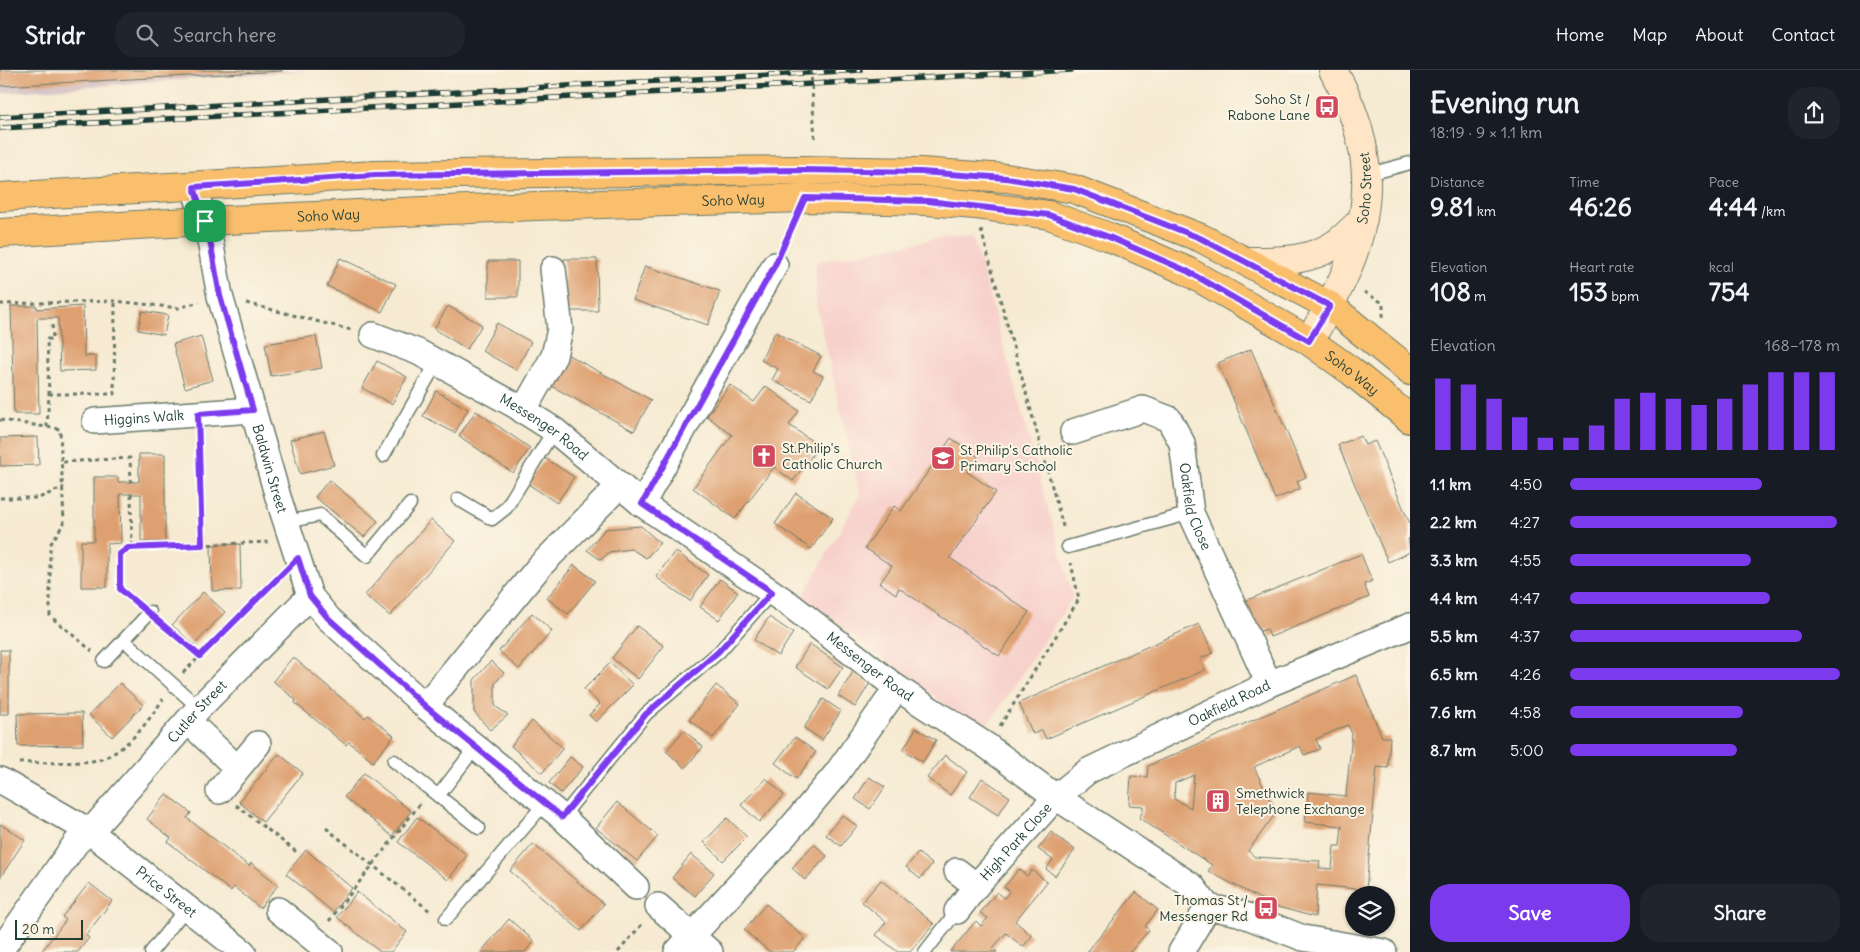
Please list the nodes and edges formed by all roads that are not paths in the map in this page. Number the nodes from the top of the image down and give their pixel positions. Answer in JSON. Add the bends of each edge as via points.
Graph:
{"nodes":[{"id":1,"x":1333,"y":70,"type":"edge"},
{"id":2,"x":1410,"y":163,"type":"edge"},
{"id":3,"x":1366,"y":175,"type":"junction"},
{"id":4,"x":194,"y":187,"type":"junction"},
{"id":5,"x":0,"y":197,"type":"edge"},
{"id":6,"x":1364,"y":218,"type":"junction"},
{"id":7,"x":205,"y":221,"type":"junction"},
{"id":8,"x":0,"y":233,"type":"edge"},
{"id":9,"x":1247,"y":262,"type":"junction"},
{"id":10,"x":775,"y":265,"type":"road end"},
{"id":11,"x":553,"y":269,"type":"dead end"},
{"id":12,"x":1330,"y":306,"type":"junction"},
{"id":13,"x":373,"y":336,"type":"road end"},
{"id":14,"x":1309,"y":341,"type":"junction"},
{"id":15,"x":437,"y":362,"type":"junction"},
{"id":16,"x":1410,"y":372,"type":"edge"},
{"id":17,"x":253,"y":410,"type":"junction"},
{"id":18,"x":523,"y":411,"type":"junction"},
{"id":19,"x":1410,"y":419,"type":"edge"},
{"id":20,"x":95,"y":421,"type":"dead end"},
{"id":21,"x":554,"y":430,"type":"junction"},
{"id":22,"x":1073,"y":432,"type":"dead end"},
{"id":23,"x":383,"y":456,"type":"dead end"},
{"id":24,"x":619,"y":486,"type":"junction"},
{"id":25,"x":458,"y":499,"type":"dead end"},
{"id":26,"x":410,"y":504,"type":"dead end"},
{"id":27,"x":642,"y":504,"type":"junction"},
{"id":28,"x":1191,"y":513,"type":"junction"},
{"id":29,"x":293,"y":541,"type":"junction"},
{"id":30,"x":1068,"y":547,"type":"road end"},
{"id":31,"x":772,"y":592,"type":"junction"},
{"id":32,"x":310,"y":596,"type":"junction"},
{"id":33,"x":150,"y":612,"type":"road end"},
{"id":34,"x":1410,"y":626,"type":"edge"},
{"id":35,"x":124,"y":640,"type":"junction"},
{"id":36,"x":104,"y":661,"type":"road end"},
{"id":37,"x":1270,"y":684,"type":"junction"},
{"id":38,"x":897,"y":688,"type":"junction"},
{"id":39,"x":425,"y":706,"type":"junction"},
{"id":40,"x":194,"y":714,"type":"junction"},
{"id":41,"x":258,"y":744,"type":"dead end"},
{"id":42,"x":475,"y":748,"type":"junction"},
{"id":43,"x":394,"y":761,"type":"dead end"},
{"id":44,"x":237,"y":768,"type":"junction"},
{"id":45,"x":8,"y":771,"type":"edge"},
{"id":46,"x":219,"y":791,"type":"road end"},
{"id":47,"x":435,"y":793,"type":"junction"},
{"id":48,"x":1056,"y":797,"type":"junction"},
{"id":49,"x":549,"y":806,"type":"junction"},
{"id":50,"x":479,"y":828,"type":"dead end"},
{"id":51,"x":89,"y":831,"type":"junction"},
{"id":52,"x":636,"y":887,"type":"dead end"},
{"id":53,"x":658,"y":906,"type":"road end"},
{"id":54,"x":187,"y":907,"type":"junction"},
{"id":55,"x":1208,"y":907,"type":"junction"},
{"id":56,"x":278,"y":910,"type":"dead end"},
{"id":57,"x":957,"y":911,"type":"joint"},
{"id":58,"x":446,"y":919,"type":"dead end"},
{"id":59,"x":684,"y":944,"type":"edge"},
{"id":60,"x":321,"y":947,"type":"edge"},
{"id":61,"x":0,"y":951,"type":"edge"},
{"id":62,"x":151,"y":952,"type":"edge"},
{"id":63,"x":243,"y":952,"type":"edge"},
{"id":64,"x":710,"y":952,"type":"edge"},
{"id":65,"x":926,"y":952,"type":"edge"},
{"id":66,"x":1180,"y":952,"type":"edge"},
{"id":67,"x":1384,"y":952,"type":"edge"}],
"edges":[{"from":1,"to":3,"type":"main road","name":"Soho Street","via":[[1350,102],[1363,141]]},
{"from":2,"to":3,"type":"lane"},
{"from":3,"to":6,"type":"main road","name":"Soho Street"},
{"from":4,"to":5,"type":"main road"},
{"from":4,"to":7,"type":"street","name":"Baldwin Street"},
{"from":4,"to":9,"type":"main road","via":[[375,175],[802,170],[921,172],[1006,178],[1074,189],[1200,238]]},
{"from":6,"to":9,"type":"main road","via":[[1336,243],[1305,258]]},
{"from":6,"to":12,"type":"main road","name":"Soho Street","via":[[1350,263]]},
{"from":7,"to":8,"type":"main road","name":"Soho Way"},
{"from":7,"to":14,"type":"main road","name":"Soho Way","via":[[805,198],[928,201],[1049,215],[1109,237],[1187,271]]},
{"from":7,"to":17,"type":"street","name":"Baldwin Street","via":[[220,296]]},
{"from":9,"to":12,"type":"main road"},
{"from":10,"to":27,"type":"street"},
{"from":11,"to":18,"type":"street","via":[[560,329],[554,356]]},
{"from":12,"to":14,"type":"main road","name":"Soho Street"},
{"from":12,"to":16,"type":"main road"},
{"from":13,"to":15,"type":"street","name":"Messenger Road"},
{"from":14,"to":19,"type":"main road","name":"Soho Way"},
{"from":15,"to":18,"type":"street","name":"Messenger Road"},
{"from":15,"to":23,"type":"lane"},
{"from":17,"to":20,"type":"street","name":"Higgins Walk"},
{"from":17,"to":29,"type":"street","name":"Baldwin Street"},
{"from":18,"to":21,"type":"street","name":"Messenger Road"},
{"from":21,"to":24,"type":"street","name":"Messenger Road"},
{"from":21,"to":25,"type":"lane","via":[[506,508],[492,519]]},
{"from":22,"to":28,"type":"street","name":"Oakfield Close","via":[[1143,409],[1169,419],[1182,443]]},
{"from":24,"to":27,"type":"street","name":"Messenger Road"},
{"from":24,"to":39,"type":"street","via":[[539,567]]},
{"from":26,"to":29,"type":"lane","via":[[367,556],[320,515]]},
{"from":27,"to":31,"type":"street","name":"Messenger Road"},
{"from":28,"to":30,"type":"lane"},
{"from":28,"to":37,"type":"street","name":"Oakfield Close"},
{"from":29,"to":32,"type":"street","name":"Baldwin Street"},
{"from":31,"to":38,"type":"street","name":"Messenger Road"},
{"from":31,"to":49,"type":"lane","via":[[718,652],[646,714]]},
{"from":32,"to":39,"type":"street","name":"Baldwin Street","via":[[328,618]]},
{"from":32,"to":40,"type":"street","name":"Cutler Street"},
{"from":33,"to":35,"type":"lane"},
{"from":34,"to":37,"type":"street","name":"Oakfield Road"},
{"from":35,"to":36,"type":"lane"},
{"from":35,"to":40,"type":"lane","via":[[173,684]]},
{"from":37,"to":48,"type":"street","name":"Oakfield Road","via":[[1088,771]]},
{"from":38,"to":48,"type":"street","name":"Messenger Road","via":[[987,746]]},
{"from":38,"to":59,"type":"street","via":[[837,773],[785,835]]},
{"from":39,"to":42,"type":"street","name":"Baldwin Street"},
{"from":40,"to":44,"type":"street"},
{"from":40,"to":51,"type":"street","name":"Cutler Street"},
{"from":41,"to":44,"type":"street"},
{"from":42,"to":47,"type":"lane"},
{"from":42,"to":49,"type":"street","name":"Baldwin Street"},
{"from":43,"to":47,"type":"lane"},
{"from":44,"to":46,"type":"street"},
{"from":45,"to":51,"type":"street","name":"Price Street"},
{"from":47,"to":50,"type":"lane"},
{"from":48,"to":55,"type":"street","name":"Messenger Road","via":[[1192,886]]},
{"from":48,"to":57,"type":"street","name":"High Park Close","via":[[966,878]]},
{"from":49,"to":52,"type":"street","name":"Baldwin Street"},
{"from":49,"to":58,"type":"lane"},
{"from":51,"to":54,"type":"street","name":"Price Street"},
{"from":51,"to":61,"type":"street","name":"Cutler Street","via":[[76,844]]},
{"from":53,"to":59,"type":"street"},
{"from":54,"to":62,"type":"lane"},
{"from":54,"to":63,"type":"street","name":"Price Street"},
{"from":55,"to":66,"type":"street"},
{"from":55,"to":67,"type":"street","via":[[1239,913],[1303,938]]},
{"from":56,"to":60,"type":"street"},
{"from":57,"to":65,"type":"lane"},
{"from":59,"to":64,"type":"street"}]}
